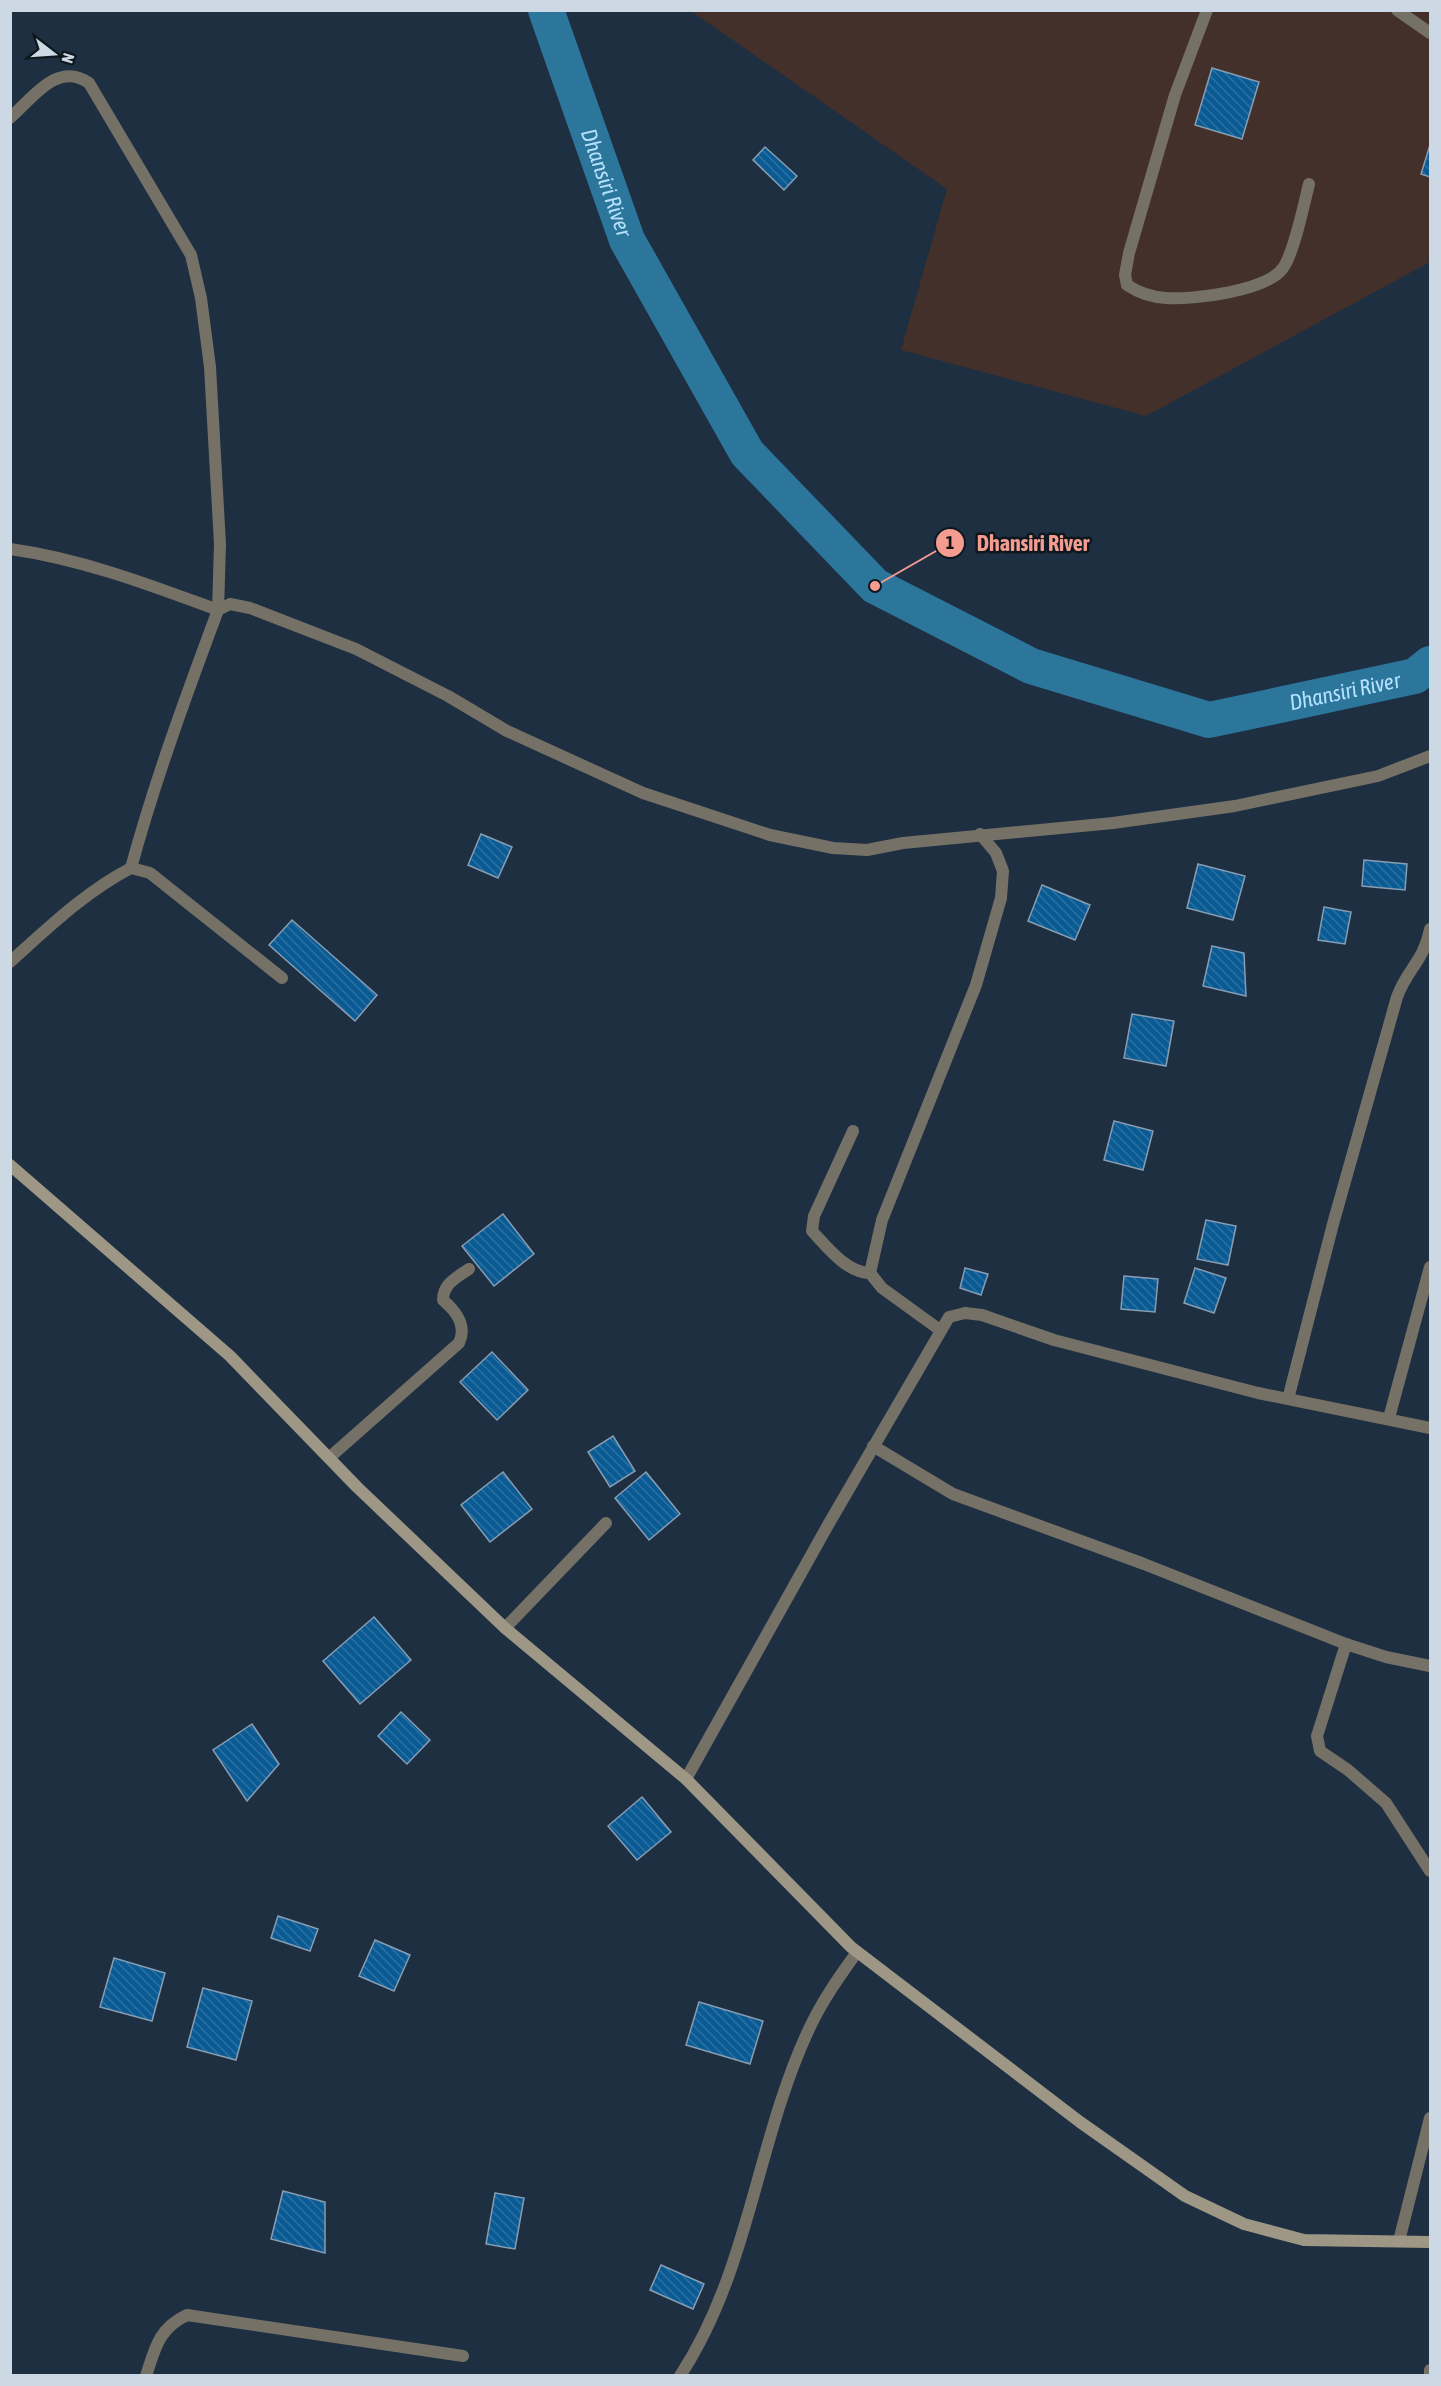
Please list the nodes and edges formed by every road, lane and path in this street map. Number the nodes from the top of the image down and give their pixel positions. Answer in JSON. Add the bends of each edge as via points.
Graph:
{"nodes":[{"id":1,"x":1207,"y":10,"type":"edge"},
{"id":2,"x":1397,"y":10,"type":"edge"},
{"id":3,"x":1431,"y":33,"type":"edge"},
{"id":4,"x":10,"y":118,"type":"edge"},
{"id":5,"x":1310,"y":184,"type":"dead end"},
{"id":6,"x":10,"y":549,"type":"edge"},
{"id":7,"x":218,"y":610,"type":"junction"},
{"id":8,"x":1431,"y":756,"type":"edge"},
{"id":9,"x":980,"y":834,"type":"junction"},
{"id":10,"x":131,"y":868,"type":"junction"},
{"id":11,"x":1431,"y":929,"type":"edge"},
{"id":12,"x":10,"y":962,"type":"edge"},
{"id":13,"x":282,"y":978,"type":"dead end"},
{"id":14,"x":853,"y":1131,"type":"dead end"},
{"id":15,"x":10,"y":1165,"type":"edge"},
{"id":16,"x":1431,"y":1267,"type":"edge"},
{"id":17,"x":469,"y":1269,"type":"dead end"},
{"id":18,"x":870,"y":1273,"type":"junction"},
{"id":19,"x":940,"y":1330,"type":"junction"},
{"id":20,"x":1288,"y":1398,"type":"junction"},
{"id":21,"x":1389,"y":1418,"type":"junction"},
{"id":22,"x":1431,"y":1428,"type":"edge"},
{"id":23,"x":873,"y":1446,"type":"junction"},
{"id":24,"x":330,"y":1456,"type":"junction"},
{"id":25,"x":606,"y":1523,"type":"dead end"},
{"id":26,"x":505,"y":1628,"type":"junction"},
{"id":27,"x":1346,"y":1644,"type":"junction"},
{"id":28,"x":1431,"y":1666,"type":"edge"},
{"id":29,"x":686,"y":1779,"type":"junction"},
{"id":30,"x":1431,"y":1871,"type":"edge"},
{"id":31,"x":857,"y":1952,"type":"junction"},
{"id":32,"x":1431,"y":2118,"type":"edge"},
{"id":33,"x":1399,"y":2241,"type":"junction"},
{"id":34,"x":1431,"y":2242,"type":"edge"},
{"id":35,"x":463,"y":2356,"type":"dead end"},
{"id":36,"x":1431,"y":2370,"type":"edge"},
{"id":37,"x":146,"y":2376,"type":"edge"},
{"id":38,"x":680,"y":2376,"type":"edge"},
{"id":39,"x":1430,"y":2376,"type":"edge"}],
"edges":[{"from":1,"to":5,"type":"street","via":[[1171,106],[1129,253],[1127,285],[1142,294],[1167,299],[1250,289],[1276,277],[1285,265]]},
{"from":2,"to":3,"type":"street"},
{"from":4,"to":7,"type":"street","via":[[62,75],[77,75],[89,83],[191,255],[210,367],[220,544]]},
{"from":6,"to":7,"type":"street","via":[[96,567]]},
{"from":7,"to":9,"type":"street","via":[[230,604],[293,623],[356,649],[507,731],[642,793],[770,835],[833,848],[867,850]]},
{"from":7,"to":10,"type":"street","via":[[153,790]]},
{"from":8,"to":9,"type":"street","via":[[1378,776],[1235,806],[1113,823]]},
{"from":9,"to":18,"type":"street","via":[[996,853],[1003,871],[1001,898],[976,985],[882,1220]]},
{"from":10,"to":12,"type":"street","via":[[70,908]]},
{"from":10,"to":13,"type":"street","via":[[150,873]]},
{"from":11,"to":20,"type":"street","via":[[1421,958],[1406,976],[1397,997]]},
{"from":14,"to":18,"type":"street","via":[[814,1216],[812,1231],[850,1268]]},
{"from":15,"to":24,"type":"street","via":[[230,1356]]},
{"from":16,"to":21,"type":"street"},
{"from":17,"to":24,"type":"street","via":[[443,1292],[443,1300],[463,1325],[459,1343]]},
{"from":18,"to":19,"type":"street","via":[[882,1288]]},
{"from":19,"to":20,"type":"street","via":[[949,1317],[965,1313],[982,1315],[1054,1340]]},
{"from":19,"to":23,"type":"street"},
{"from":20,"to":21,"type":"street"},
{"from":21,"to":22,"type":"street"},
{"from":23,"to":27,"type":"street","via":[[953,1494]]},
{"from":23,"to":29,"type":"street"},
{"from":24,"to":26,"type":"street","via":[[357,1487]]},
{"from":25,"to":26,"type":"street"},
{"from":26,"to":29,"type":"street"},
{"from":27,"to":28,"type":"street"},
{"from":27,"to":30,"type":"street","via":[[1317,1736],[1320,1751],[1386,1803]]},
{"from":29,"to":31,"type":"street"},
{"from":31,"to":33,"type":"street","via":[[1080,2122],[1185,2196],[1244,2224],[1304,2240]]},
{"from":31,"to":38,"type":"street","via":[[832,1986],[809,2029],[787,2085],[718,2309]]},
{"from":32,"to":33,"type":"street"},
{"from":33,"to":34,"type":"street"},
{"from":35,"to":37,"type":"street","via":[[187,2315],[170,2322]]},
{"from":36,"to":39,"type":"street"}]}
